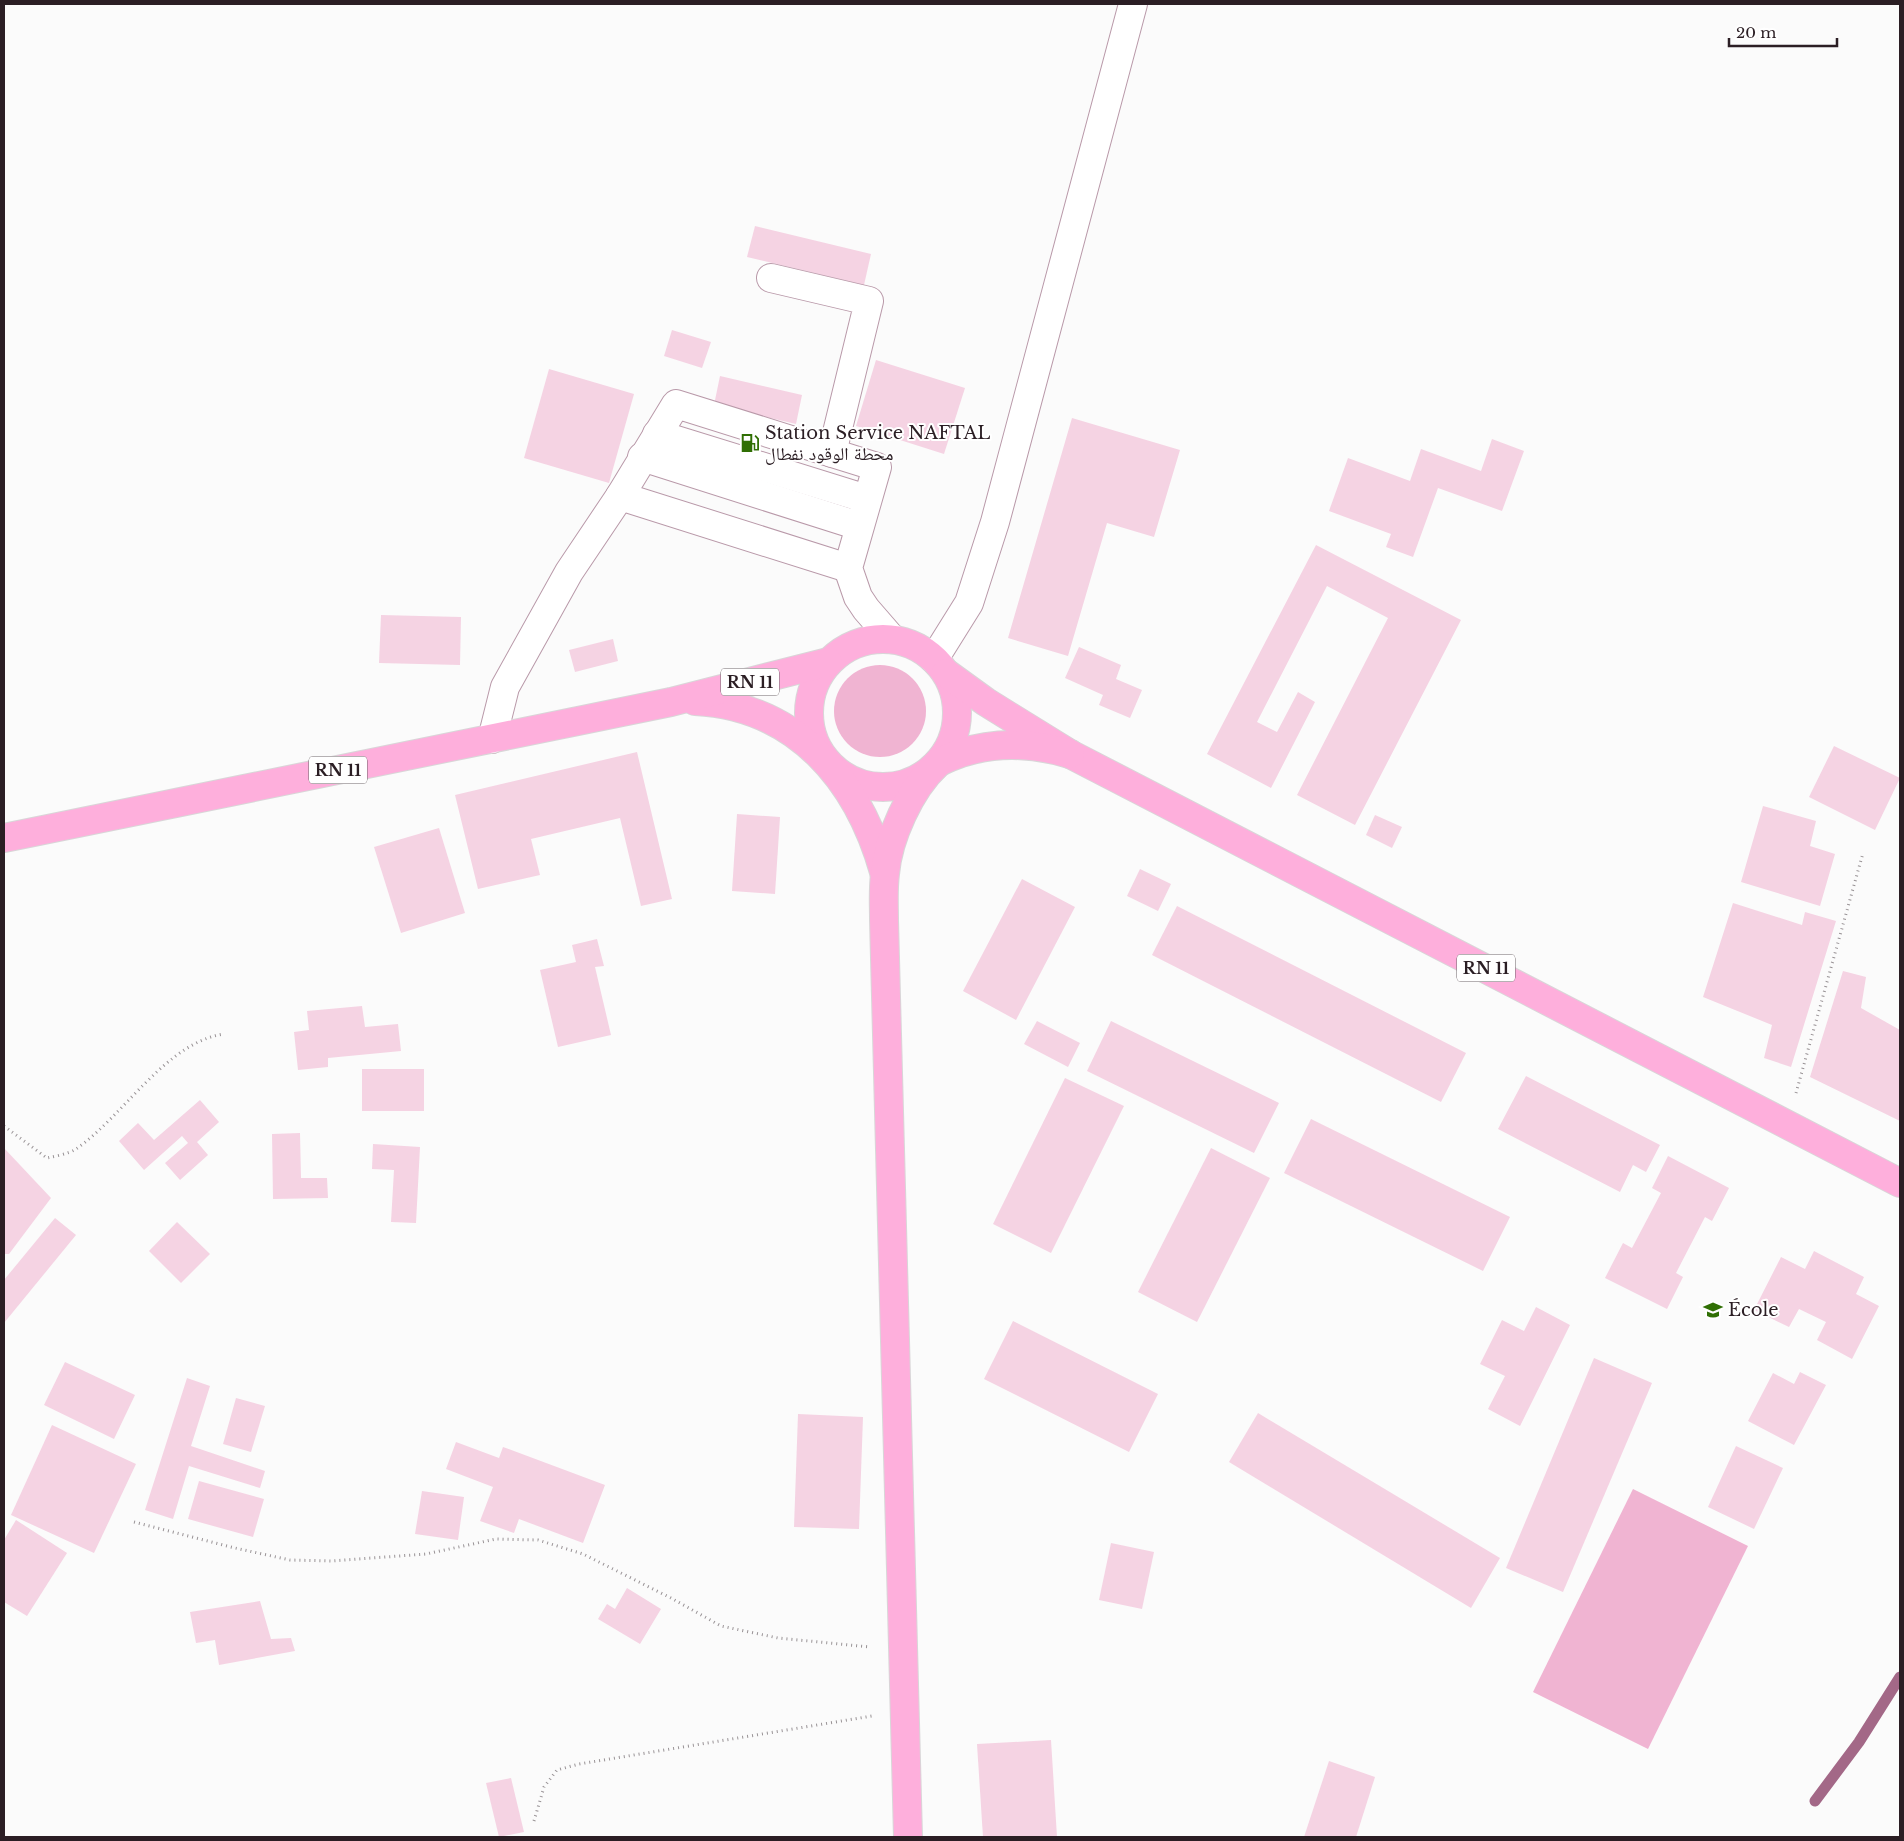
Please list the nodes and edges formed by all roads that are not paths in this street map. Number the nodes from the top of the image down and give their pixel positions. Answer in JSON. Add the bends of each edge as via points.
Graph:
{"nodes":[{"id":1,"x":1133,"y":4,"type":"edge"},
{"id":2,"x":771,"y":278,"type":"dead end"},
{"id":3,"x":657,"y":434,"type":"junction"},
{"id":4,"x":832,"y":453,"type":"junction"},
{"id":5,"x":642,"y":457,"type":"junction"},
{"id":6,"x":620,"y":496,"type":"junction"},
{"id":7,"x":867,"y":499,"type":"junction"},
{"id":8,"x":859,"y":526,"type":"junction"},
{"id":9,"x":848,"y":568,"type":"junction"},
{"id":10,"x":892,"y":639,"type":"junction"},
{"id":11,"x":828,"y":662,"type":"junction"},
{"id":12,"x":940,"y":666,"type":"junction"},
{"id":13,"x":671,"y":702,"type":"junction"},
{"id":14,"x":492,"y":739,"type":"junction"},
{"id":15,"x":1070,"y":754,"type":"junction"},
{"id":16,"x":823,"y":757,"type":"junction"},
{"id":17,"x":938,"y":764,"type":"junction"},
{"id":18,"x":4,"y":838,"type":"edge"},
{"id":19,"x":885,"y":873,"type":"junction"},
{"id":20,"x":1900,"y":1183,"type":"edge"},
{"id":21,"x":908,"y":1837,"type":"edge"}],
"edges":[{"from":1,"to":12,"type":"street","via":[[995,522],[969,603]]},
{"from":2,"to":4,"type":"street","via":[[868,301]]},
{"from":3,"to":4,"type":"street","via":[[676,404]]},
{"from":3,"to":5,"type":"street"},
{"from":3,"to":7,"type":"street"},
{"from":4,"to":7,"type":"street","via":[[877,467]]},
{"from":5,"to":6,"type":"street"},
{"from":5,"to":8,"type":"street"},
{"from":6,"to":9,"type":"street"},
{"from":6,"to":14,"type":"street","via":[[569,572],[505,687]]},
{"from":7,"to":8,"type":"street"},
{"from":8,"to":9,"type":"street"},
{"from":9,"to":10,"type":"street","via":[[858,597]]},
{"from":10,"to":11,"type":"main road","via":[[869,639],[846,647]]},
{"from":10,"to":12,"type":"main road","via":[[914,646]]},
{"from":11,"to":13,"type":"main road","number":"RN 11"},
{"from":11,"to":16,"type":"main road","via":[[816,679],[809,698],[808,719],[813,739]]},
{"from":12,"to":15,"type":"main road","via":[[986,702]]},
{"from":12,"to":17,"type":"main road","via":[[954,690],[957,716],[952,742]]},
{"from":13,"to":14,"type":"main road","number":"RN 11"},
{"from":13,"to":16,"type":"main road","via":[[708,702],[753,712],[779,723]]},
{"from":14,"to":18,"type":"main road","number":"RN 11"},
{"from":15,"to":17,"type":"main road","via":[[1037,746],[1003,744],[969,750]]},
{"from":15,"to":20,"type":"main road","number":"RN 11"},
{"from":16,"to":17,"type":"main road","via":[[842,775],[866,785],[892,787],[917,779]]},
{"from":16,"to":19,"type":"main road","via":[[861,811]]},
{"from":17,"to":19,"type":"main road","via":[[903,814]]},
{"from":19,"to":21,"type":"main road"}]}
